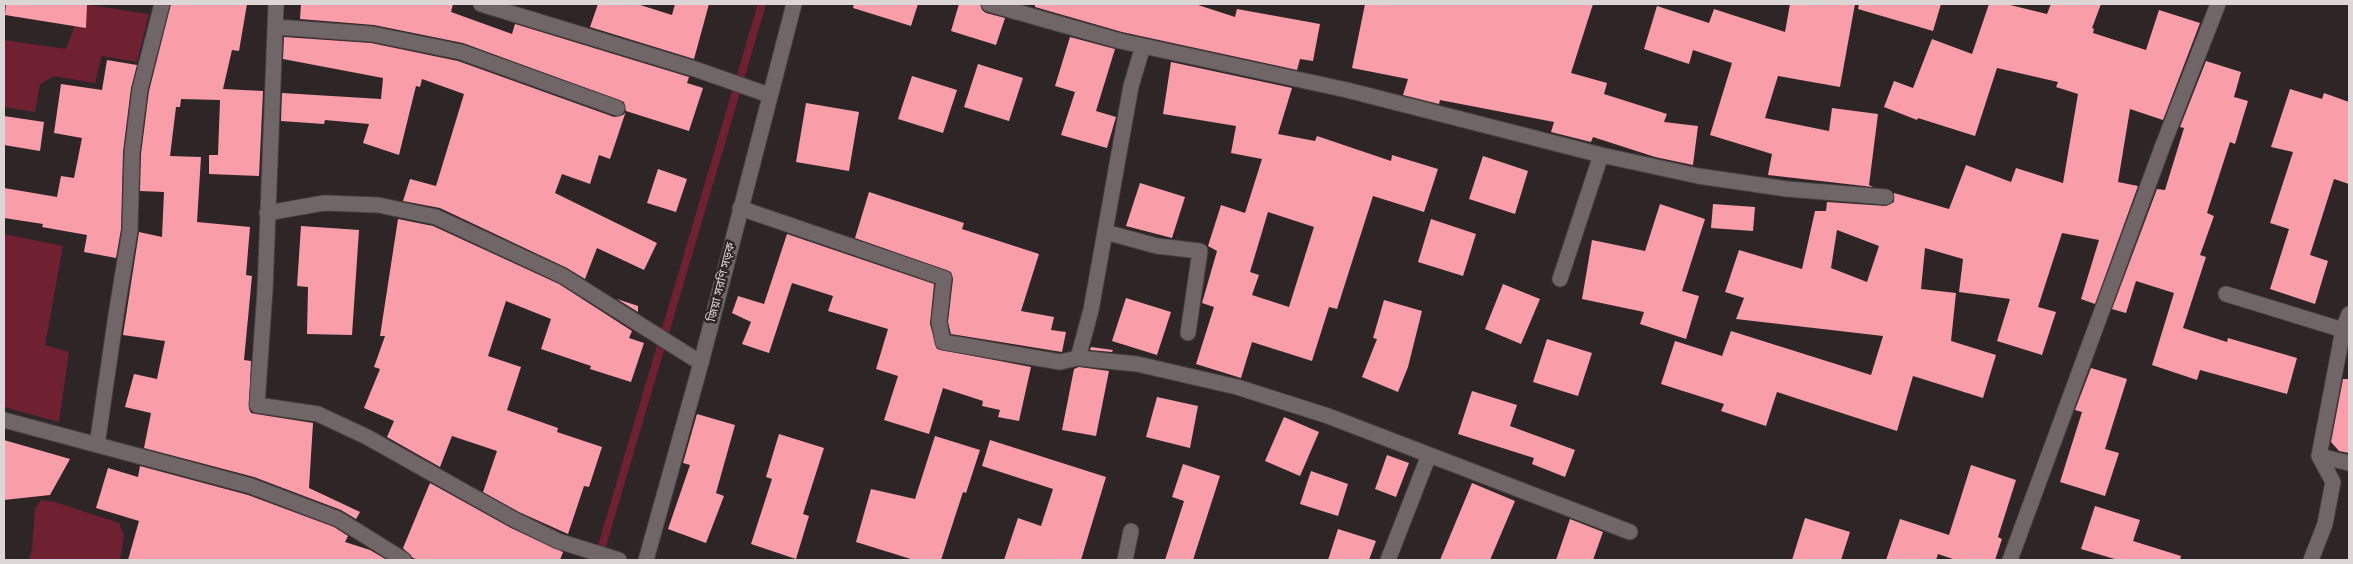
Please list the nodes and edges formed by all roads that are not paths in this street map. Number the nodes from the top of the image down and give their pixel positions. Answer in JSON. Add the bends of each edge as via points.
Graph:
{"nodes":[{"id":1,"x":162,"y":4,"type":"edge"},
{"id":2,"x":276,"y":4,"type":"edge"},
{"id":3,"x":481,"y":4,"type":"edge"},
{"id":4,"x":794,"y":4,"type":"edge"},
{"id":5,"x":989,"y":4,"type":"edge"},
{"id":6,"x":2218,"y":4,"type":"edge"},
{"id":7,"x":274,"y":27,"type":"junction"},
{"id":8,"x":1143,"y":46,"type":"junction"},
{"id":9,"x":769,"y":95,"type":"junction"},
{"id":10,"x":616,"y":108,"type":"dead end"},
{"id":11,"x":1600,"y":155,"type":"junction"},
{"id":12,"x":1886,"y":197,"type":"dead end"},
{"id":13,"x":740,"y":208,"type":"junction"},
{"id":14,"x":267,"y":213,"type":"junction"},
{"id":15,"x":1105,"y":232,"type":"junction"},
{"id":16,"x":1560,"y":279,"type":"dead end"},
{"id":17,"x":2226,"y":294,"type":"dead end"},
{"id":18,"x":2349,"y":314,"type":"edge"},
{"id":19,"x":2343,"y":330,"type":"junction"},
{"id":20,"x":1188,"y":334,"type":"dead end"},
{"id":21,"x":1078,"y":358,"type":"junction"},
{"id":22,"x":701,"y":363,"type":"junction"},
{"id":23,"x":4,"y":420,"type":"edge"},
{"id":24,"x":97,"y":445,"type":"junction"},
{"id":25,"x":1428,"y":455,"type":"junction"},
{"id":26,"x":2319,"y":456,"type":"junction"},
{"id":27,"x":2349,"y":463,"type":"edge"},
{"id":28,"x":1131,"y":531,"type":"dead end"},
{"id":29,"x":1630,"y":532,"type":"dead end"},
{"id":30,"x":404,"y":560,"type":"edge"},
{"id":31,"x":619,"y":560,"type":"edge"},
{"id":32,"x":646,"y":560,"type":"edge"},
{"id":33,"x":1125,"y":560,"type":"edge"},
{"id":34,"x":1388,"y":560,"type":"edge"},
{"id":35,"x":2010,"y":560,"type":"edge"},
{"id":36,"x":2311,"y":560,"type":"edge"}],
"edges":[{"from":1,"to":24,"type":"street","via":[[140,89],[132,153],[130,230]]},
{"from":2,"to":7,"type":"street"},
{"from":3,"to":9,"type":"street"},
{"from":4,"to":9,"type":"street","name":"জিয়া সরণি সড়ক"},
{"from":5,"to":8,"type":"street"},
{"from":6,"to":35,"type":"street","via":[[2159,154]]},
{"from":7,"to":10,"type":"street","via":[[372,34],[461,52]]},
{"from":7,"to":14,"type":"street"},
{"from":8,"to":11,"type":"street","via":[[1347,90]]},
{"from":8,"to":15,"type":"street","via":[[1130,86]]},
{"from":9,"to":13,"type":"street","name":"জিয়া সরণি সড়ক"},
{"from":11,"to":12,"type":"street","via":[[1698,176],[1787,189]]},
{"from":11,"to":16,"type":"street"},
{"from":13,"to":21,"type":"street","via":[[944,278],[939,322],[942,342],[1060,362]]},
{"from":13,"to":22,"type":"street","name":"জিয়া সরণি সড়ক"},
{"from":14,"to":22,"type":"street","via":[[324,203],[378,205],[436,217],[562,276]]},
{"from":14,"to":31,"type":"street","via":[[257,405],[318,414],[367,437],[532,529],[558,541]]},
{"from":15,"to":20,"type":"street","via":[[1157,246],[1200,251]]},
{"from":15,"to":21,"type":"street","via":[[1091,310]]},
{"from":17,"to":19,"type":"street"},
{"from":18,"to":19,"type":"street"},
{"from":19,"to":26,"type":"street"},
{"from":21,"to":25,"type":"street","via":[[1137,364],[1237,387],[1328,416]]},
{"from":22,"to":32,"type":"street","name":"জিয়া সরণি সড়ক"},
{"from":23,"to":24,"type":"street"},
{"from":24,"to":30,"type":"street","via":[[252,486],[338,519]]},
{"from":25,"to":29,"type":"street"},
{"from":25,"to":34,"type":"street"},
{"from":26,"to":27,"type":"street"},
{"from":26,"to":36,"type":"street","via":[[2333,482],[2325,524]]},
{"from":28,"to":33,"type":"street"}]}
